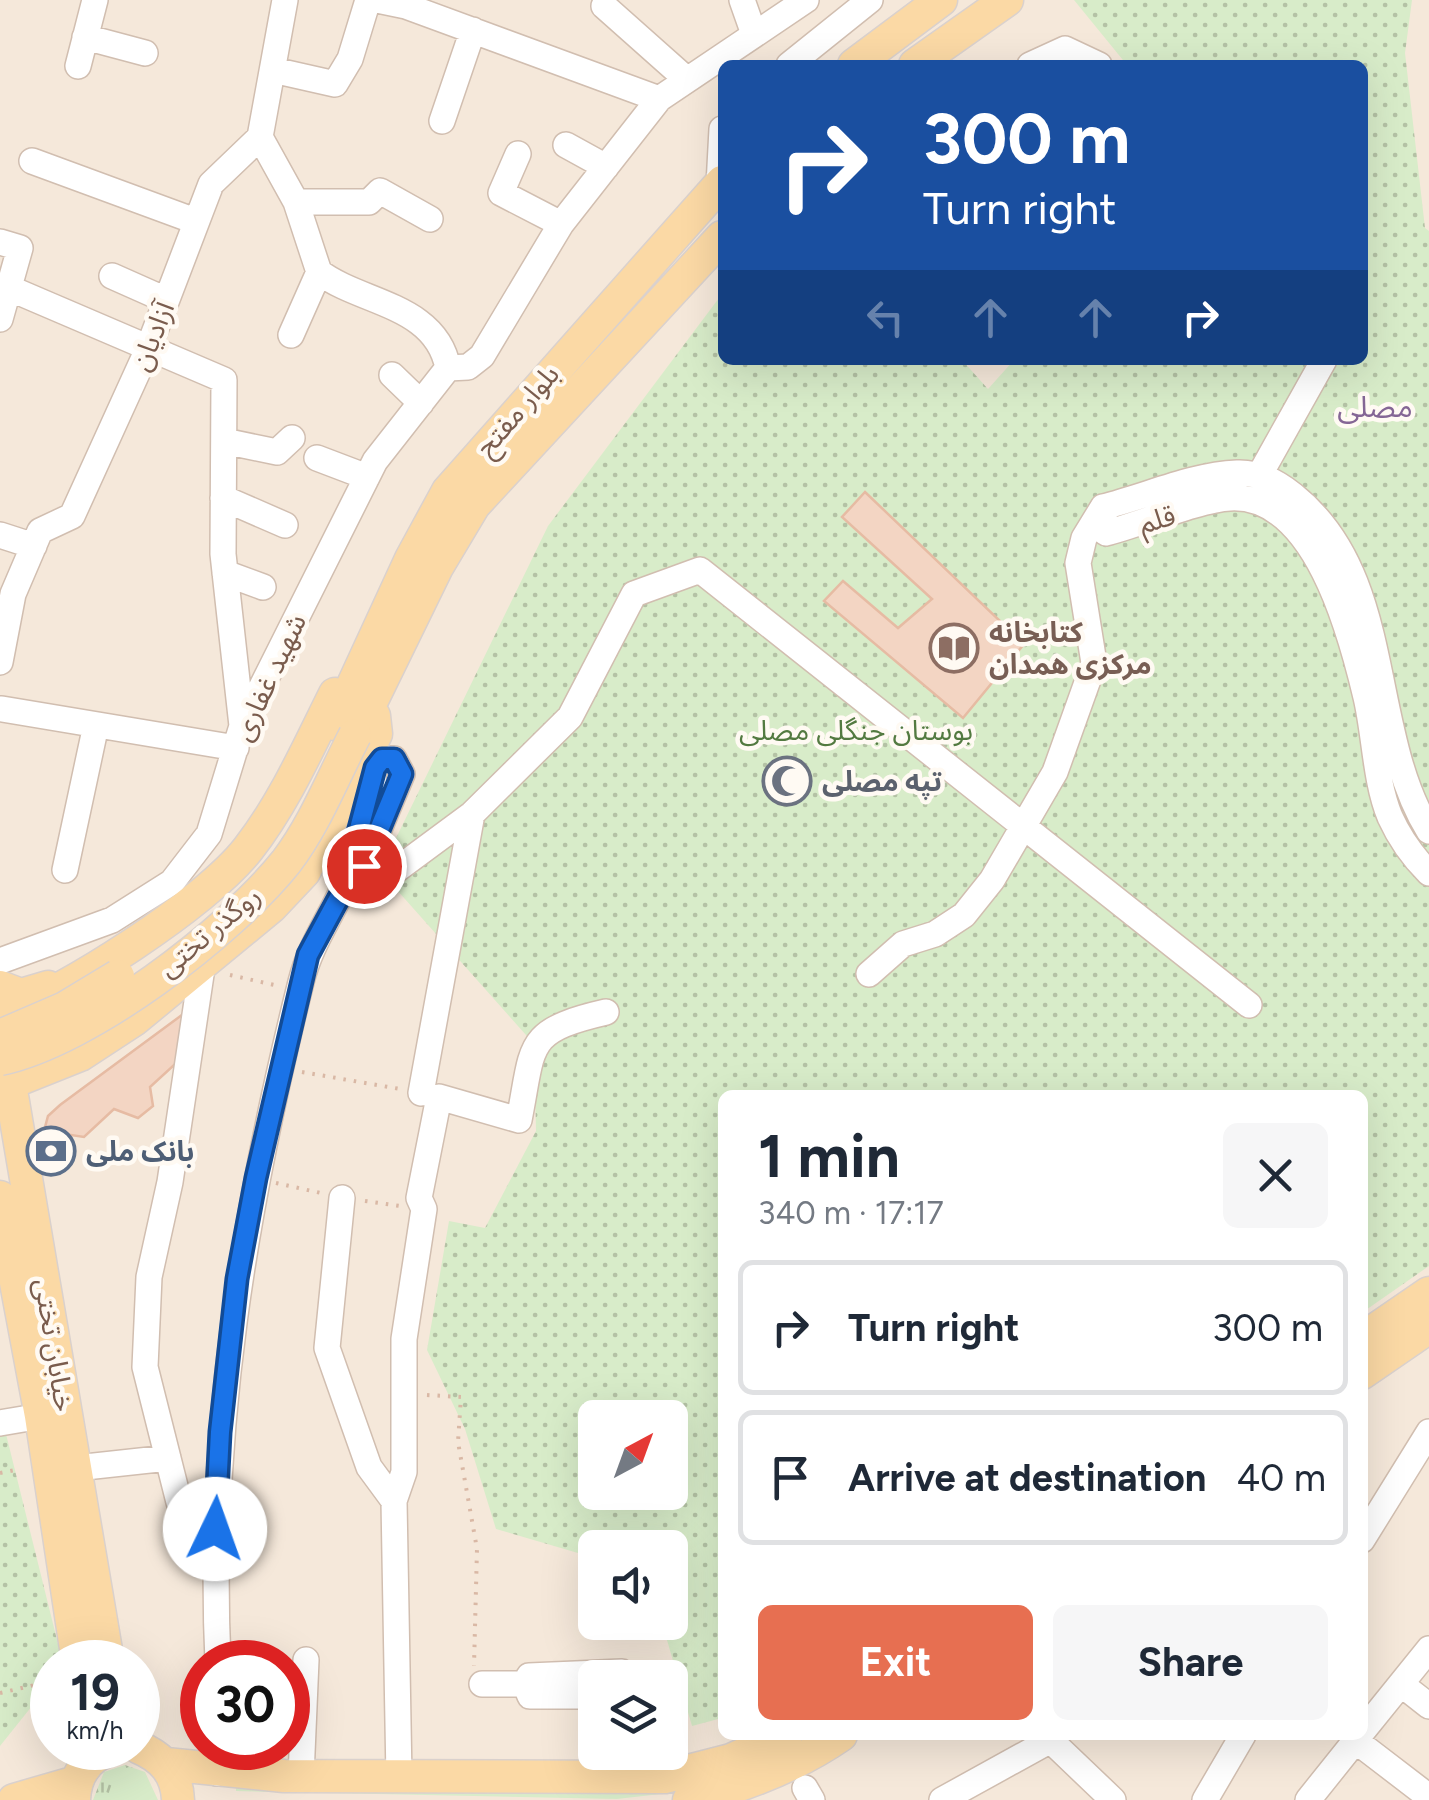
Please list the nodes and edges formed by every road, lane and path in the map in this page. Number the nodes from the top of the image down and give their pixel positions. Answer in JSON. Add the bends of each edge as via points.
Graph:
{"nodes":[{"id":1,"x":94,"y":0,"type":"edge"},
{"id":2,"x":285,"y":0,"type":"edge"},
{"id":3,"x":368,"y":0,"type":"edge"},
{"id":4,"x":377,"y":0,"type":"edge"},
{"id":5,"x":742,"y":0,"type":"edge"},
{"id":6,"x":806,"y":0,"type":"edge"},
{"id":7,"x":870,"y":0,"type":"edge"},
{"id":8,"x":941,"y":0,"type":"edge"},
{"id":9,"x":1008,"y":0,"type":"edge"},
{"id":10,"x":408,"y":3,"type":"edge"},
{"id":11,"x":604,"y":6,"type":"dead end"},
{"id":12,"x":473,"y":30,"type":"junction"},
{"id":13,"x":754,"y":34,"type":"junction"},
{"id":14,"x":85,"y":37,"type":"junction"},
{"id":15,"x":145,"y":54,"type":"dead end"},
{"id":16,"x":795,"y":60,"type":"edge"},
{"id":17,"x":861,"y":60,"type":"edge"},
{"id":18,"x":923,"y":60,"type":"edge"},
{"id":19,"x":1041,"y":60,"type":"edge"},
{"id":20,"x":1089,"y":60,"type":"edge"},
{"id":21,"x":78,"y":66,"type":"dead end"},
{"id":22,"x":273,"y":70,"type":"junction"},
{"id":23,"x":685,"y":78,"type":"junction"},
{"id":24,"x":659,"y":99,"type":"junction"},
{"id":25,"x":442,"y":122,"type":"dead end"},
{"id":26,"x":260,"y":137,"type":"junction"},
{"id":27,"x":566,"y":145,"type":"dead end"},
{"id":28,"x":518,"y":154,"type":"dead end"},
{"id":29,"x":32,"y":161,"type":"dead end"},
{"id":30,"x":606,"y":167,"type":"junction"},
{"id":31,"x":718,"y":187,"type":"edge"},
{"id":32,"x":296,"y":202,"type":"junction"},
{"id":33,"x":430,"y":218,"type":"dead end"},
{"id":34,"x":195,"y":221,"type":"junction"},
{"id":35,"x":561,"y":224,"type":"junction"},
{"id":36,"x":718,"y":241,"type":"edge"},
{"id":37,"x":10,"y":244,"type":"edge"},
{"id":38,"x":320,"y":272,"type":"junction"},
{"id":39,"x":112,"y":276,"type":"dead end"},
{"id":40,"x":9,"y":288,"type":"junction"},
{"id":41,"x":166,"y":300,"type":"junction"},
{"id":42,"x":0,"y":319,"type":"edge"},
{"id":43,"x":291,"y":335,"type":"dead end"},
{"id":44,"x":148,"y":349,"type":"junction"},
{"id":45,"x":1321,"y":365,"type":"edge"},
{"id":46,"x":448,"y":368,"type":"junction"},
{"id":47,"x":392,"y":375,"type":"dead end"},
{"id":48,"x":421,"y":403,"type":"junction"},
{"id":49,"x":292,"y":438,"type":"dead end"},
{"id":50,"x":224,"y":441,"type":"junction"},
{"id":51,"x":318,"y":458,"type":"dead end"},
{"id":52,"x":367,"y":476,"type":"junction"},
{"id":53,"x":1259,"y":476,"type":"junction"},
{"id":54,"x":223,"y":498,"type":"junction"},
{"id":55,"x":1103,"y":507,"type":"junction"},
{"id":56,"x":286,"y":524,"type":"dead end"},
{"id":57,"x":0,"y":535,"type":"edge"},
{"id":58,"x":34,"y":546,"type":"junction"},
{"id":59,"x":225,"y":573,"type":"junction"},
{"id":60,"x":263,"y":588,"type":"dead end"},
{"id":61,"x":6,"y":593,"type":"edge"},
{"id":62,"x":0,"y":662,"type":"edge"},
{"id":63,"x":360,"y":670,"type":"junction"},
{"id":64,"x":1,"y":707,"type":"edge"},
{"id":65,"x":96,"y":725,"type":"junction"},
{"id":66,"x":356,"y":731,"type":"junction"},
{"id":67,"x":239,"y":737,"type":"junction"},
{"id":68,"x":375,"y":768,"type":"junction"},
{"id":69,"x":472,"y":814,"type":"junction"},
{"id":70,"x":1025,"y":828,"type":"junction"},
{"id":71,"x":1429,"y":830,"type":"edge"},
{"id":72,"x":65,"y":870,"type":"dead end"},
{"id":73,"x":1429,"y":873,"type":"edge"},
{"id":74,"x":0,"y":961,"type":"edge"},
{"id":75,"x":202,"y":968,"type":"junction"},
{"id":76,"x":89,"y":969,"type":"junction"},
{"id":77,"x":870,"y":974,"type":"dead end"},
{"id":78,"x":0,"y":987,"type":"edge"},
{"id":79,"x":298,"y":991,"type":"junction"},
{"id":80,"x":1248,"y":1004,"type":"dead end"},
{"id":81,"x":14,"y":1012,"type":"edge"},
{"id":82,"x":606,"y":1012,"type":"dead end"},
{"id":83,"x":0,"y":1028,"type":"edge"},
{"id":84,"x":0,"y":1036,"type":"edge"},
{"id":85,"x":80,"y":1056,"type":"junction"},
{"id":86,"x":281,"y":1068,"type":"junction"},
{"id":87,"x":49,"y":1071,"type":"junction"},
{"id":88,"x":4,"y":1076,"type":"edge"},
{"id":89,"x":430,"y":1095,"type":"junction"},
{"id":90,"x":23,"y":1153,"type":"junction"},
{"id":91,"x":0,"y":1197,"type":"edge"},
{"id":92,"x":342,"y":1198,"type":"dead end"},
{"id":93,"x":1429,"y":1293,"type":"edge"},
{"id":94,"x":12,"y":1330,"type":"edge"},
{"id":95,"x":1368,"y":1335,"type":"edge"},
{"id":96,"x":1421,"y":1340,"type":"edge"},
{"id":97,"x":1368,"y":1370,"type":"edge"},
{"id":98,"x":404,"y":1394,"type":"junction"},
{"id":99,"x":40,"y":1416,"type":"junction"},
{"id":100,"x":0,"y":1423,"type":"edge"},
{"id":101,"x":1429,"y":1432,"type":"edge"},
{"id":102,"x":168,"y":1458,"type":"junction"},
{"id":103,"x":76,"y":1468,"type":"junction"},
{"id":104,"x":14,"y":1470,"type":"dead end"},
{"id":105,"x":0,"y":1473,"type":"edge"},
{"id":106,"x":394,"y":1501,"type":"junction"},
{"id":107,"x":1368,"y":1530,"type":"edge"},
{"id":108,"x":213,"y":1562,"type":"junction"},
{"id":109,"x":75,"y":1640,"type":"edge"},
{"id":110,"x":104,"y":1640,"type":"edge"},
{"id":111,"x":217,"y":1640,"type":"edge"},
{"id":112,"x":1429,"y":1649,"type":"edge"},
{"id":113,"x":578,"y":1674,"type":"edge"},
{"id":114,"x":482,"y":1684,"type":"joint"},
{"id":115,"x":525,"y":1684,"type":"junction"},
{"id":116,"x":1401,"y":1684,"type":"junction"},
{"id":117,"x":30,"y":1686,"type":"edge"},
{"id":118,"x":0,"y":1693,"type":"edge"},
{"id":119,"x":578,"y":1696,"type":"edge"},
{"id":120,"x":1429,"y":1706,"type":"edge"},
{"id":121,"x":1368,"y":1725,"type":"edge"},
{"id":122,"x":775,"y":1740,"type":"edge"},
{"id":123,"x":834,"y":1740,"type":"edge"},
{"id":124,"x":1044,"y":1740,"type":"edge"},
{"id":125,"x":1049,"y":1740,"type":"edge"},
{"id":126,"x":1241,"y":1740,"type":"edge"},
{"id":127,"x":1356,"y":1740,"type":"edge"},
{"id":128,"x":1364,"y":1740,"type":"edge"},
{"id":129,"x":160,"y":1760,"type":"edge"},
{"id":130,"x":180,"y":1763,"type":"edge"},
{"id":131,"x":166,"y":1764,"type":"junction"},
{"id":132,"x":578,"y":1768,"type":"edge"},
{"id":133,"x":270,"y":1770,"type":"edge"},
{"id":134,"x":301,"y":1770,"type":"edge"},
{"id":135,"x":649,"y":1770,"type":"edge"},
{"id":136,"x":78,"y":1775,"type":"edge"},
{"id":137,"x":301,"y":1776,"type":"junction"},
{"id":138,"x":399,"y":1778,"type":"junction"},
{"id":139,"x":1429,"y":1797,"type":"edge"},
{"id":140,"x":14,"y":1800,"type":"edge"},
{"id":141,"x":178,"y":1800,"type":"edge"},
{"id":142,"x":690,"y":1800,"type":"edge"},
{"id":143,"x":942,"y":1800,"type":"edge"},
{"id":144,"x":1114,"y":1800,"type":"edge"},
{"id":145,"x":1205,"y":1800,"type":"edge"},
{"id":146,"x":1308,"y":1800,"type":"edge"}],
"edges":[{"from":1,"to":14,"type":"street"},
{"from":2,"to":22,"type":"street"},
{"from":3,"to":22,"type":"street","via":[[335,84]]},
{"from":4,"to":10,"type":"street"},
{"from":5,"to":13,"type":"street"},
{"from":6,"to":13,"type":"street"},
{"from":7,"to":16,"type":"street"},
{"from":8,"to":17,"type":"main road"},
{"from":9,"to":18,"type":"main road"},
{"from":10,"to":12,"type":"street"},
{"from":11,"to":23,"type":"street"},
{"from":12,"to":24,"type":"street"},
{"from":12,"to":25,"type":"street"},
{"from":13,"to":23,"type":"street"},
{"from":14,"to":15,"type":"street"},
{"from":14,"to":21,"type":"street"},
{"from":19,"to":20,"type":"street","via":[[1065,49]]},
{"from":22,"to":26,"type":"street"},
{"from":23,"to":24,"type":"street"},
{"from":24,"to":30,"type":"street"},
{"from":26,"to":32,"type":"street"},
{"from":26,"to":34,"type":"street","name":"آزادیان","via":[[211,184]]},
{"from":27,"to":30,"type":"street"},
{"from":28,"to":35,"type":"street","via":[[501,193]]},
{"from":29,"to":34,"type":"street"},
{"from":30,"to":35,"type":"street"},
{"from":31,"to":63,"type":"main road","name":"بلوار مفتح","via":[[448,491]]},
{"from":32,"to":33,"type":"street","via":[[369,202],[380,191]]},
{"from":32,"to":38,"type":"street"},
{"from":34,"to":41,"type":"street","name":"آزادیان"},
{"from":35,"to":46,"type":"street","via":[[482,356]]},
{"from":36,"to":66,"type":"main road","name":"بلوار مفتح","via":[[474,506]]},
{"from":37,"to":40,"type":"street"},
{"from":38,"to":43,"type":"street"},
{"from":38,"to":46,"type":"street","via":[[410,315],[446,354]]},
{"from":39,"to":41,"type":"street"},
{"from":40,"to":42,"type":"street"},
{"from":40,"to":44,"type":"street"},
{"from":41,"to":44,"type":"street","name":"آزادیان"},
{"from":44,"to":50,"type":"street","via":[[224,380]]},
{"from":44,"to":58,"type":"street","name":"آزادیان","via":[[72,516],[40,531]]},
{"from":45,"to":53,"type":"street"},
{"from":46,"to":48,"type":"street","name":"شهید غفاری"},
{"from":47,"to":48,"type":"street"},
{"from":48,"to":52,"type":"street","name":"شهید غفاری"},
{"from":49,"to":50,"type":"street","via":[[277,452]]},
{"from":50,"to":54,"type":"street"},
{"from":51,"to":52,"type":"street"},
{"from":52,"to":67,"type":"street","name":"شهید غفاری"},
{"from":53,"to":55,"type":"street","name":"قلم","via":[[1194,479]]},
{"from":53,"to":71,"type":"street","via":[[1305,504],[1349,568],[1412,803]]},
{"from":54,"to":56,"type":"street"},
{"from":54,"to":59,"type":"street"},
{"from":55,"to":70,"type":"street","via":[[1078,563],[1094,664],[1055,772]]},
{"from":55,"to":73,"type":"street","name":"قلم","via":[[1106,533],[1228,498],[1256,500],[1285,515],[1334,591],[1366,696],[1388,814],[1410,855]]},
{"from":57,"to":58,"type":"street"},
{"from":58,"to":61,"type":"street","name":"آزادیان"},
{"from":59,"to":60,"type":"street"},
{"from":59,"to":67,"type":"street"},
{"from":61,"to":62,"type":"street","name":"آزادیان"},
{"from":63,"to":66,"type":"main road"},
{"from":63,"to":76,"type":"main road","via":[[336,692],[248,848],[181,910]]},
{"from":64,"to":65,"type":"street"},
{"from":65,"to":67,"type":"street"},
{"from":65,"to":72,"type":"street"},
{"from":66,"to":68,"type":"street"},
{"from":66,"to":75,"type":"main road","via":[[304,872]]},
{"from":66,"to":84,"type":"main road","name":"روگذر تختی","bridge":true,"via":[[220,900],[99,990]]},
{"from":66,"to":88,"type":"main road","name":"روگذر تختی","bridge":true,"via":[[300,840],[255,896],[197,946]]},
{"from":67,"to":74,"type":"street","name":"شهید غفاری","via":[[209,834],[172,882],[112,920]]},
{"from":68,"to":69,"type":"street","via":[[388,758],[402,774],[364,866],[374,881],[390,879]]},
{"from":68,"to":79,"type":"street","via":[[343,890],[308,955]]},
{"from":69,"to":70,"type":"street","via":[[570,716],[634,594],[700,570]]},
{"from":69,"to":89,"type":"street"},
{"from":70,"to":77,"type":"street","via":[[964,915],[903,944]]},
{"from":70,"to":80,"type":"street"},
{"from":75,"to":79,"type":"path"},
{"from":75,"to":85,"type":"main road"},
{"from":75,"to":102,"type":"street","via":[[170,1182],[148,1276],[145,1367]]},
{"from":76,"to":78,"type":"main road","via":[[30,994]]},
{"from":76,"to":81,"type":"main road"},
{"from":79,"to":86,"type":"street"},
{"from":81,"to":87,"type":"main road","via":[[25,1056]]},
{"from":82,"to":89,"type":"street","via":[[559,1023],[534,1044],[519,1120]]},
{"from":83,"to":88,"type":"main road","name":"خیابان تختی"},
{"from":85,"to":87,"type":"main road"},
{"from":85,"to":90,"type":"main road","via":[[37,1099]]},
{"from":86,"to":89,"type":"path"},
{"from":86,"to":108,"type":"street","via":[[237,1279]]},
{"from":87,"to":88,"type":"main road"},
{"from":88,"to":90,"type":"main road","name":"خیابان تختی"},
{"from":89,"to":98,"type":"street"},
{"from":90,"to":103,"type":"main road","name":"خیابان تختی"},
{"from":91,"to":94,"type":"main road","name":"خیابان تختی"},
{"from":92,"to":106,"type":"street","via":[[327,1348],[368,1467]]},
{"from":93,"to":95,"type":"main road"},
{"from":94,"to":99,"type":"main road","name":"خیابان تختی"},
{"from":96,"to":97,"type":"main road"},
{"from":98,"to":106,"type":"street","via":[[404,1472]]},
{"from":98,"to":114,"type":"path","via":[[461,1397],[458,1442],[477,1548],[472,1663]]},
{"from":99,"to":100,"type":"street"},
{"from":99,"to":109,"type":"main road","name":"خیابان تختی"},
{"from":101,"to":107,"type":"street"},
{"from":102,"to":103,"type":"street"},
{"from":102,"to":108,"type":"street","via":[[179,1502]]},
{"from":103,"to":110,"type":"main road","name":"خیابان تختی"},
{"from":104,"to":105,"type":"path"},
{"from":106,"to":138,"type":"street"},
{"from":108,"to":111,"type":"street"},
{"from":112,"to":116,"type":"street"},
{"from":113,"to":115,"type":"street","via":[[529,1676]]},
{"from":114,"to":115,"type":"street"},
{"from":115,"to":119,"type":"street","via":[[530,1696]]},
{"from":116,"to":120,"type":"street"},
{"from":116,"to":121,"type":"street"},
{"from":117,"to":118,"type":"path"},
{"from":122,"to":135,"type":"main road","via":[[665,1777]]},
{"from":123,"to":142,"type":"main road","via":[[740,1787]]},
{"from":124,"to":143,"type":"street"},
{"from":125,"to":144,"type":"street"},
{"from":126,"to":145,"type":"street"},
{"from":127,"to":146,"type":"street"},
{"from":128,"to":139,"type":"street"},
{"from":129,"to":131,"type":"main road"},
{"from":130,"to":131,"type":"main road"},
{"from":131,"to":141,"type":"main road"},
{"from":132,"to":138,"type":"main road"},
{"from":133,"to":137,"type":"main road"},
{"from":134,"to":137,"type":"street"},
{"from":136,"to":140,"type":"main road"},
{"from":137,"to":138,"type":"main road"}]}
